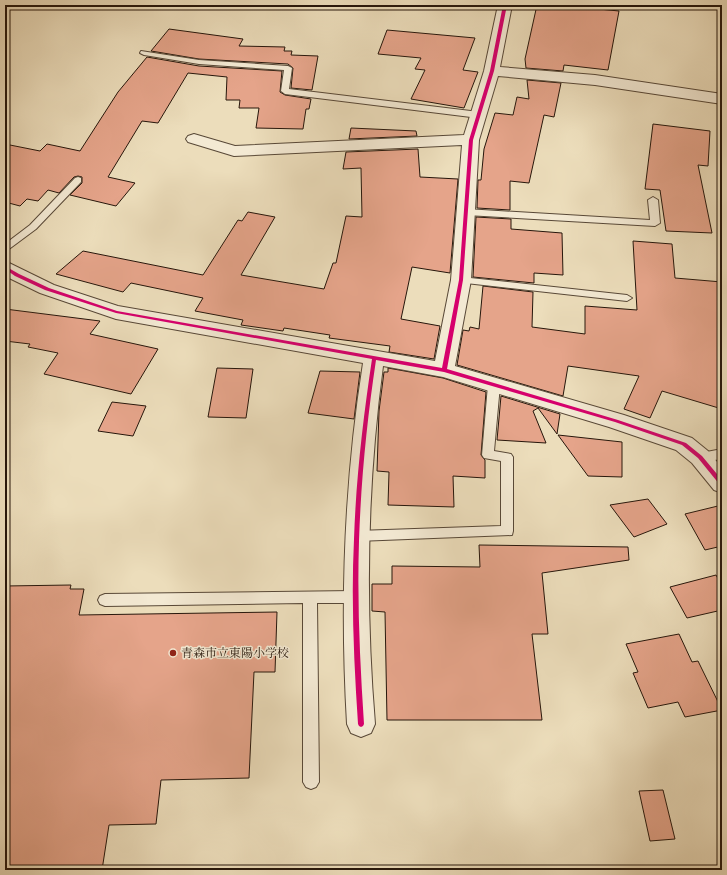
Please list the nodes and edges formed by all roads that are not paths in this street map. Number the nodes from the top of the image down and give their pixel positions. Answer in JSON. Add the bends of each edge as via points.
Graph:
{"nodes":[{"id":1,"x":505,"y":5,"type":"edge"},
{"id":2,"x":144,"y":53,"type":"dead end"},
{"id":3,"x":492,"y":71,"type":"junction"},
{"id":4,"x":722,"y":99,"type":"edge"},
{"id":5,"x":479,"y":115,"type":"junction"},
{"id":6,"x":194,"y":139,"type":"dead end"},
{"id":7,"x":471,"y":140,"type":"junction"},
{"id":8,"x":78,"y":180,"type":"dead end"},
{"id":9,"x":653,"y":200,"type":"dead end"},
{"id":10,"x":466,"y":212,"type":"junction"},
{"id":11,"x":5,"y":263,"type":"edge"},
{"id":12,"x":461,"y":280,"type":"junction"},
{"id":13,"x":627,"y":298,"type":"dead end"},
{"id":14,"x":374,"y":358,"type":"junction"},
{"id":15,"x":444,"y":370,"type":"junction"},
{"id":16,"x":494,"y":385,"type":"junction"},
{"id":17,"x":722,"y":454,"type":"edge"},
{"id":18,"x":700,"y":457,"type":"junction"},
{"id":19,"x":722,"y":484,"type":"edge"},
{"id":20,"x":358,"y":536,"type":"junction"},
{"id":21,"x":354,"y":597,"type":"junction"},
{"id":22,"x":310,"y":598,"type":"junction"},
{"id":23,"x":105,"y":600,"type":"dead end"},
{"id":24,"x":361,"y":724,"type":"dead end"},
{"id":25,"x":311,"y":782,"type":"dead end"}],
"edges":[{"from":1,"to":3,"type":"street"},
{"from":2,"to":5,"type":"lane","via":[[199,62],[288,68],[285,91]]},
{"from":3,"to":4,"type":"street","via":[[595,80]]},
{"from":3,"to":5,"type":"street"},
{"from":5,"to":7,"type":"street"},
{"from":6,"to":7,"type":"street","via":[[234,151]]},
{"from":7,"to":10,"type":"street"},
{"from":8,"to":11,"type":"lane","via":[[33,228]]},
{"from":9,"to":10,"type":"lane","via":[[655,223]]},
{"from":10,"to":12,"type":"street"},
{"from":11,"to":14,"type":"street","via":[[17,275],[47,289],[116,312]]},
{"from":12,"to":13,"type":"lane"},
{"from":12,"to":15,"type":"street"},
{"from":14,"to":15,"type":"street"},
{"from":14,"to":20,"type":"street","via":[[359,480]]},
{"from":15,"to":16,"type":"street"},
{"from":16,"to":18,"type":"street","via":[[684,444]]},
{"from":16,"to":20,"type":"lane","via":[[488,455],[507,457],[507,531]]},
{"from":17,"to":18,"type":"lane"},
{"from":18,"to":19,"type":"street"},
{"from":20,"to":21,"type":"street"},
{"from":21,"to":22,"type":"lane"},
{"from":21,"to":24,"type":"street"},
{"from":22,"to":23,"type":"lane"},
{"from":22,"to":25,"type":"lane"}]}
